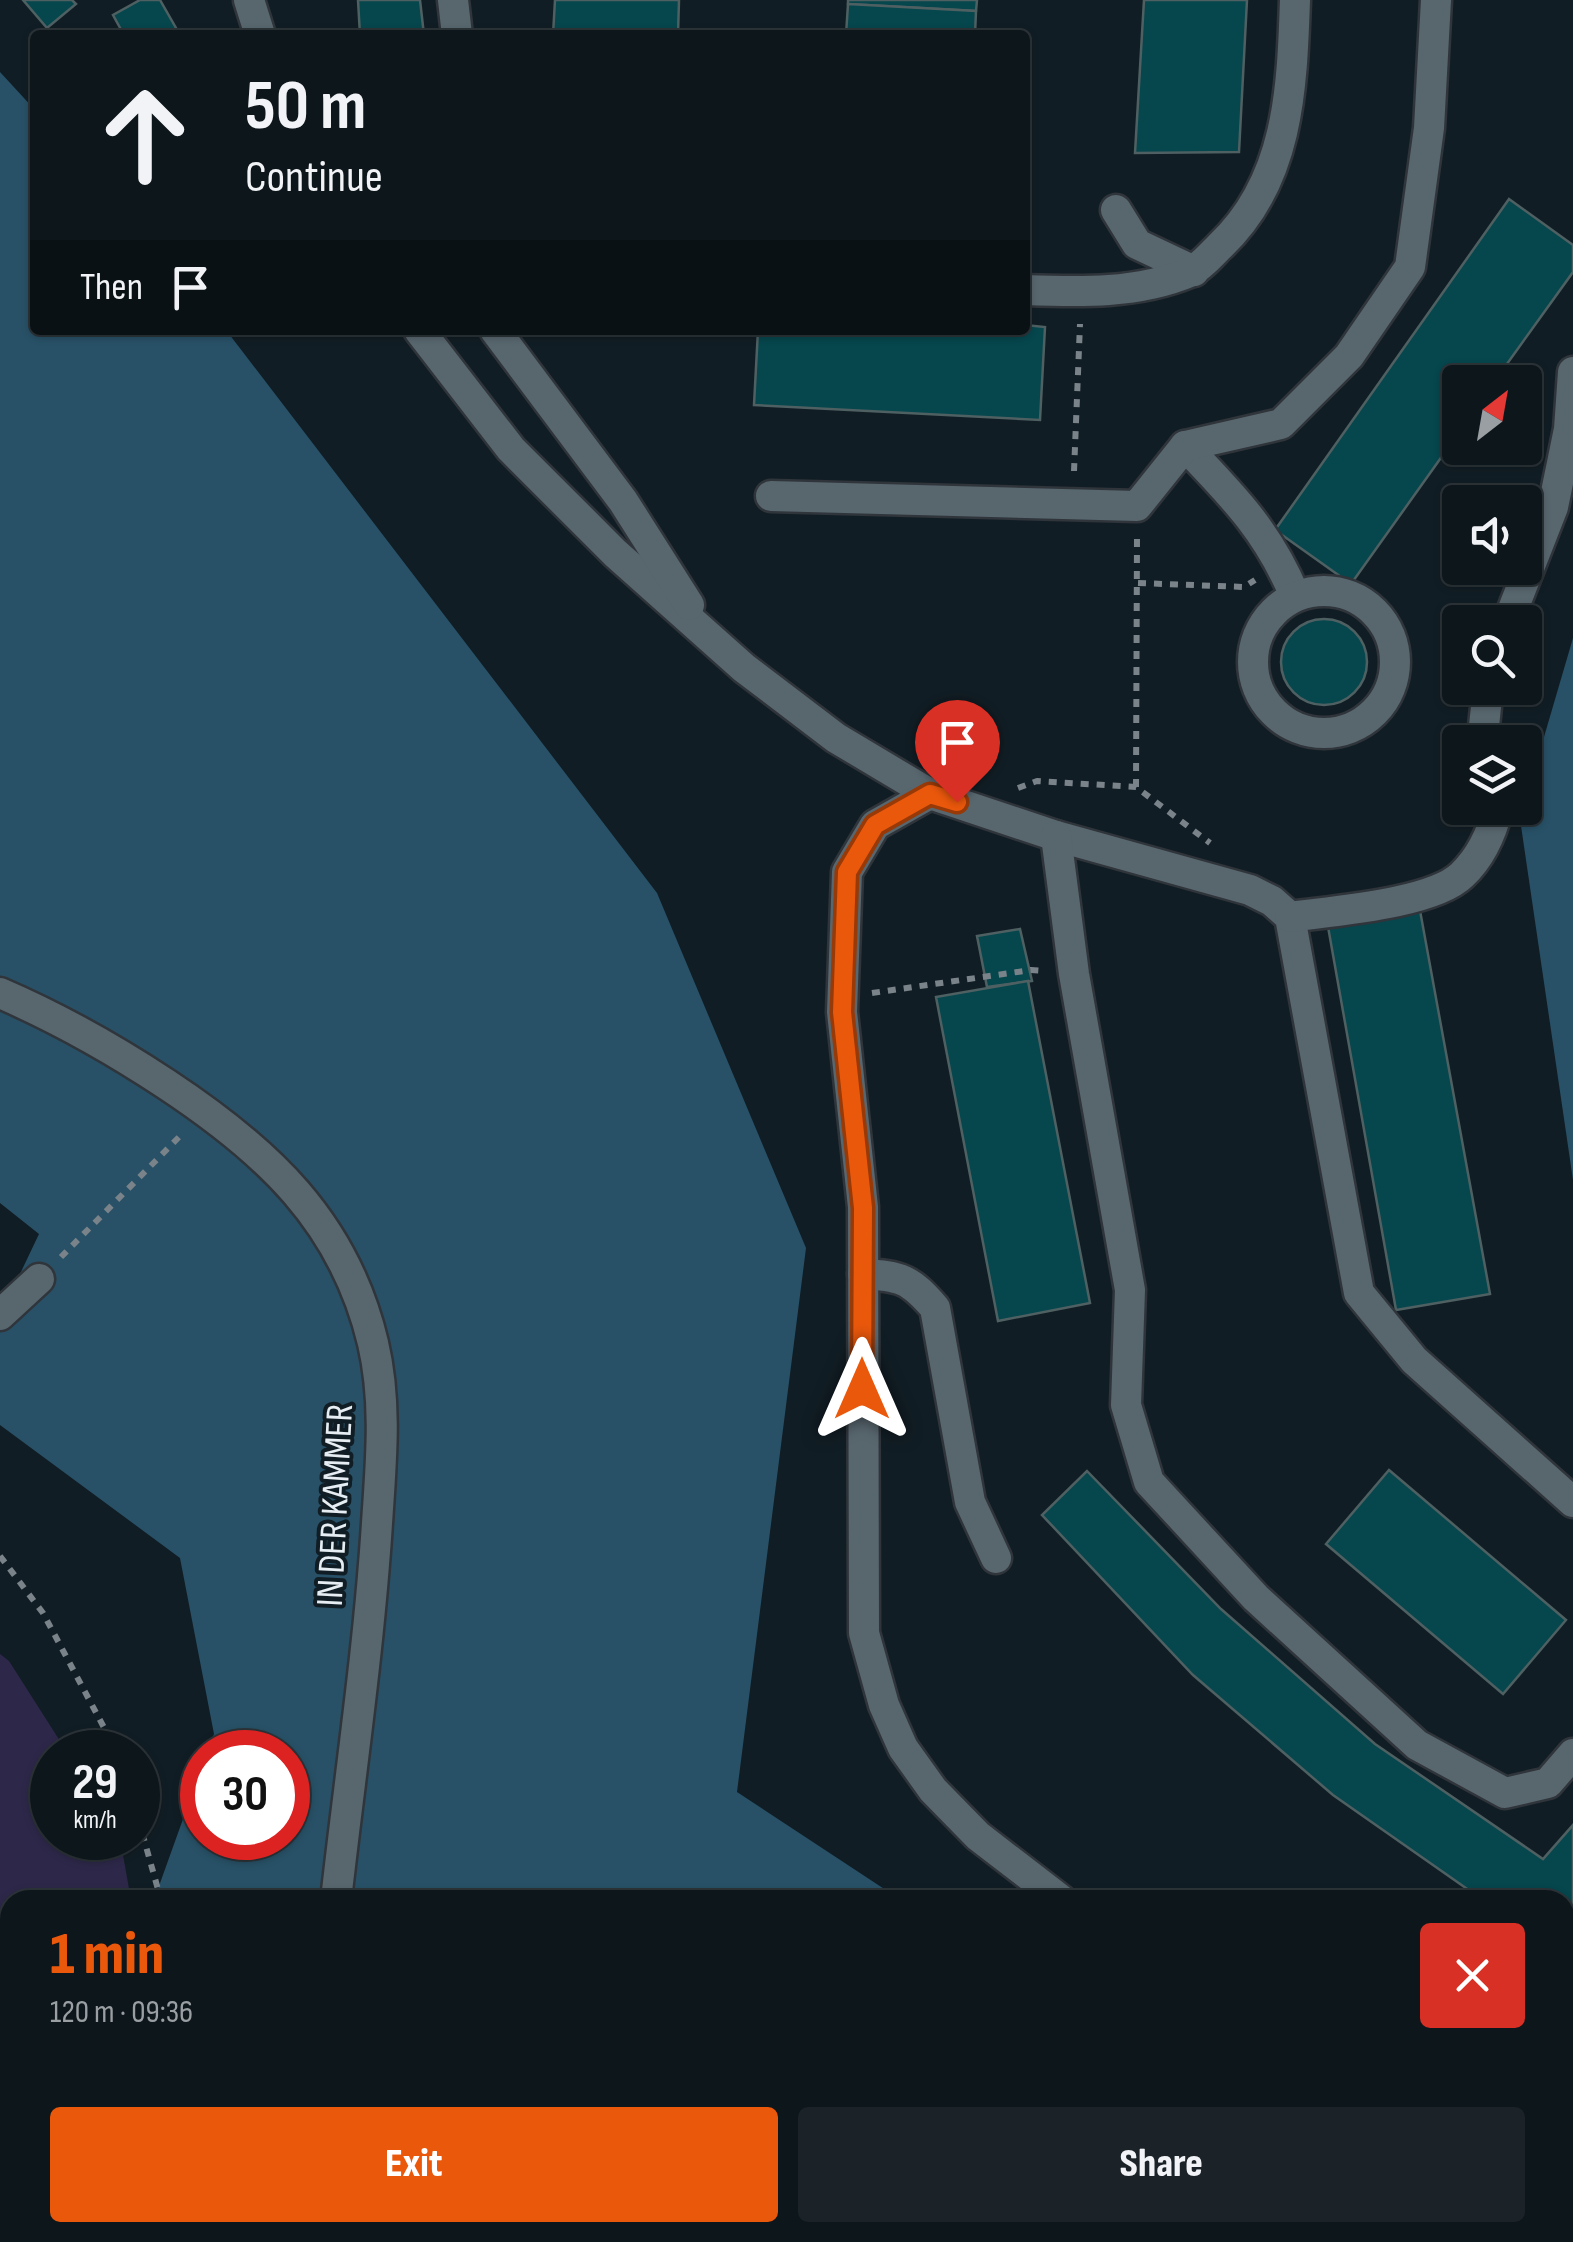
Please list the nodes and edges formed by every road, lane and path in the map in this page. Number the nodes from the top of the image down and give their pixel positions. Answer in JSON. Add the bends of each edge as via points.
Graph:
{"nodes":[{"id":1,"x":249,"y":0,"type":"edge"},
{"id":2,"x":452,"y":0,"type":"edge"},
{"id":3,"x":1295,"y":0,"type":"edge"},
{"id":4,"x":1436,"y":0,"type":"edge"},
{"id":5,"x":258,"y":30,"type":"edge"},
{"id":6,"x":455,"y":30,"type":"edge"},
{"id":7,"x":1116,"y":210,"type":"dead end"},
{"id":8,"x":1194,"y":271,"type":"junction"},
{"id":9,"x":1030,"y":290,"type":"edge"},
{"id":10,"x":423,"y":335,"type":"edge"},
{"id":11,"x":499,"y":335,"type":"edge"},
{"id":12,"x":1080,"y":355,"type":"dead end"},
{"id":13,"x":1573,"y":372,"type":"edge"},
{"id":14,"x":1185,"y":446,"type":"junction"},
{"id":15,"x":772,"y":496,"type":"dead end"},
{"id":16,"x":1072,"y":502,"type":"junction"},
{"id":17,"x":1137,"y":506,"type":"junction"},
{"id":18,"x":1281,"y":563,"type":"junction"},
{"id":19,"x":1138,"y":583,"type":"junction"},
{"id":20,"x":1295,"y":596,"type":"junction"},
{"id":21,"x":1515,"y":605,"type":"edge"},
{"id":22,"x":709,"y":637,"type":"junction"},
{"id":23,"x":1136,"y":787,"type":"junction"},
{"id":24,"x":930,"y":794,"type":"junction"},
{"id":25,"x":983,"y":810,"type":"junction"},
{"id":26,"x":1494,"y":825,"type":"edge"},
{"id":27,"x":1056,"y":836,"type":"junction"},
{"id":28,"x":1215,"y":847,"type":"dead end"},
{"id":29,"x":1290,"y":917,"type":"junction"},
{"id":30,"x":1031,"y":970,"type":"dead end"},
{"id":31,"x":0,"y":992,"type":"edge"},
{"id":32,"x":842,"y":998,"type":"junction"},
{"id":33,"x":205,"y":1110,"type":"junction"},
{"id":34,"x":863,"y":1274,"type":"junction"},
{"id":35,"x":39,"y":1279,"type":"joint"},
{"id":36,"x":0,"y":1315,"type":"edge"},
{"id":37,"x":1573,"y":1502,"type":"edge"},
{"id":38,"x":0,"y":1556,"type":"edge"},
{"id":39,"x":996,"y":1558,"type":"dead end"},
{"id":40,"x":105,"y":1730,"type":"edge"},
{"id":41,"x":1573,"y":1754,"type":"edge"},
{"id":42,"x":150,"y":1860,"type":"edge"},
{"id":43,"x":158,"y":1890,"type":"edge"},
{"id":44,"x":337,"y":1890,"type":"edge"},
{"id":45,"x":1048,"y":1890,"type":"edge"}],
"edges":[{"from":1,"to":5,"type":"street"},
{"from":2,"to":6,"type":"street"},
{"from":3,"to":8,"type":"street","via":[[1290,104],[1277,158],[1234,234]]},
{"from":4,"to":14,"type":"street","via":[[1429,128],[1410,267],[1349,356],[1281,424]]},
{"from":7,"to":8,"type":"street","via":[[1137,244]]},
{"from":8,"to":9,"type":"street","via":[[1129,288]]},
{"from":10,"to":22,"type":"street","via":[[510,448]]},
{"from":11,"to":22,"type":"street","via":[[623,501]]},
{"from":12,"to":16,"type":"path"},
{"from":13,"to":21,"type":"street","via":[[1553,506]]},
{"from":14,"to":17,"type":"street"},
{"from":14,"to":18,"type":"street","via":[[1249,513]]},
{"from":15,"to":16,"type":"street"},
{"from":16,"to":17,"type":"street"},
{"from":17,"to":19,"type":"path"},
{"from":18,"to":19,"type":"path","via":[[1244,587]]},
{"from":18,"to":20,"type":"street"},
{"from":19,"to":23,"type":"path"},
{"from":20,"to":20,"type":"street","via":[[1271,614],[1256,639],[1256,683],[1270,710],[1294,727],[1324,733],[1353,727],[1377,710],[1392,684],[1395,654],[1386,626],[1366,604],[1339,592]]},
{"from":22,"to":24,"type":"street","via":[[836,738]]},
{"from":23,"to":25,"type":"path","via":[[1037,781]]},
{"from":23,"to":28,"type":"path"},
{"from":24,"to":25,"type":"street"},
{"from":24,"to":32,"type":"street","via":[[875,825],[847,872]]},
{"from":25,"to":27,"type":"street"},
{"from":26,"to":29,"type":"street","via":[[1460,878],[1433,891]]},
{"from":27,"to":29,"type":"street","via":[[1250,890]]},
{"from":27,"to":41,"type":"street","via":[[1130,1290],[1126,1405],[1148,1482],[1256,1598],[1417,1745],[1505,1793],[1548,1782]]},
{"from":29,"to":37,"type":"street","via":[[1359,1293],[1414,1360]]},
{"from":30,"to":32,"type":"path"},
{"from":31,"to":33,"type":"street","name":"IN DER KAMMER","via":[[85,1034]]},
{"from":32,"to":34,"type":"street","via":[[863,1208]]},
{"from":33,"to":35,"type":"path"},
{"from":33,"to":44,"type":"street","name":"IN DER KAMMER","via":[[271,1163],[324,1228],[361,1303],[380,1382],[373,1581]]},
{"from":34,"to":39,"type":"street","via":[[902,1278],[935,1308],[970,1502]]},
{"from":34,"to":45,"type":"street","via":[[864,1632],[884,1704],[933,1790],[978,1836]]},
{"from":35,"to":36,"type":"street"},
{"from":38,"to":40,"type":"path","via":[[44,1613]]},
{"from":42,"to":43,"type":"path"}]}
